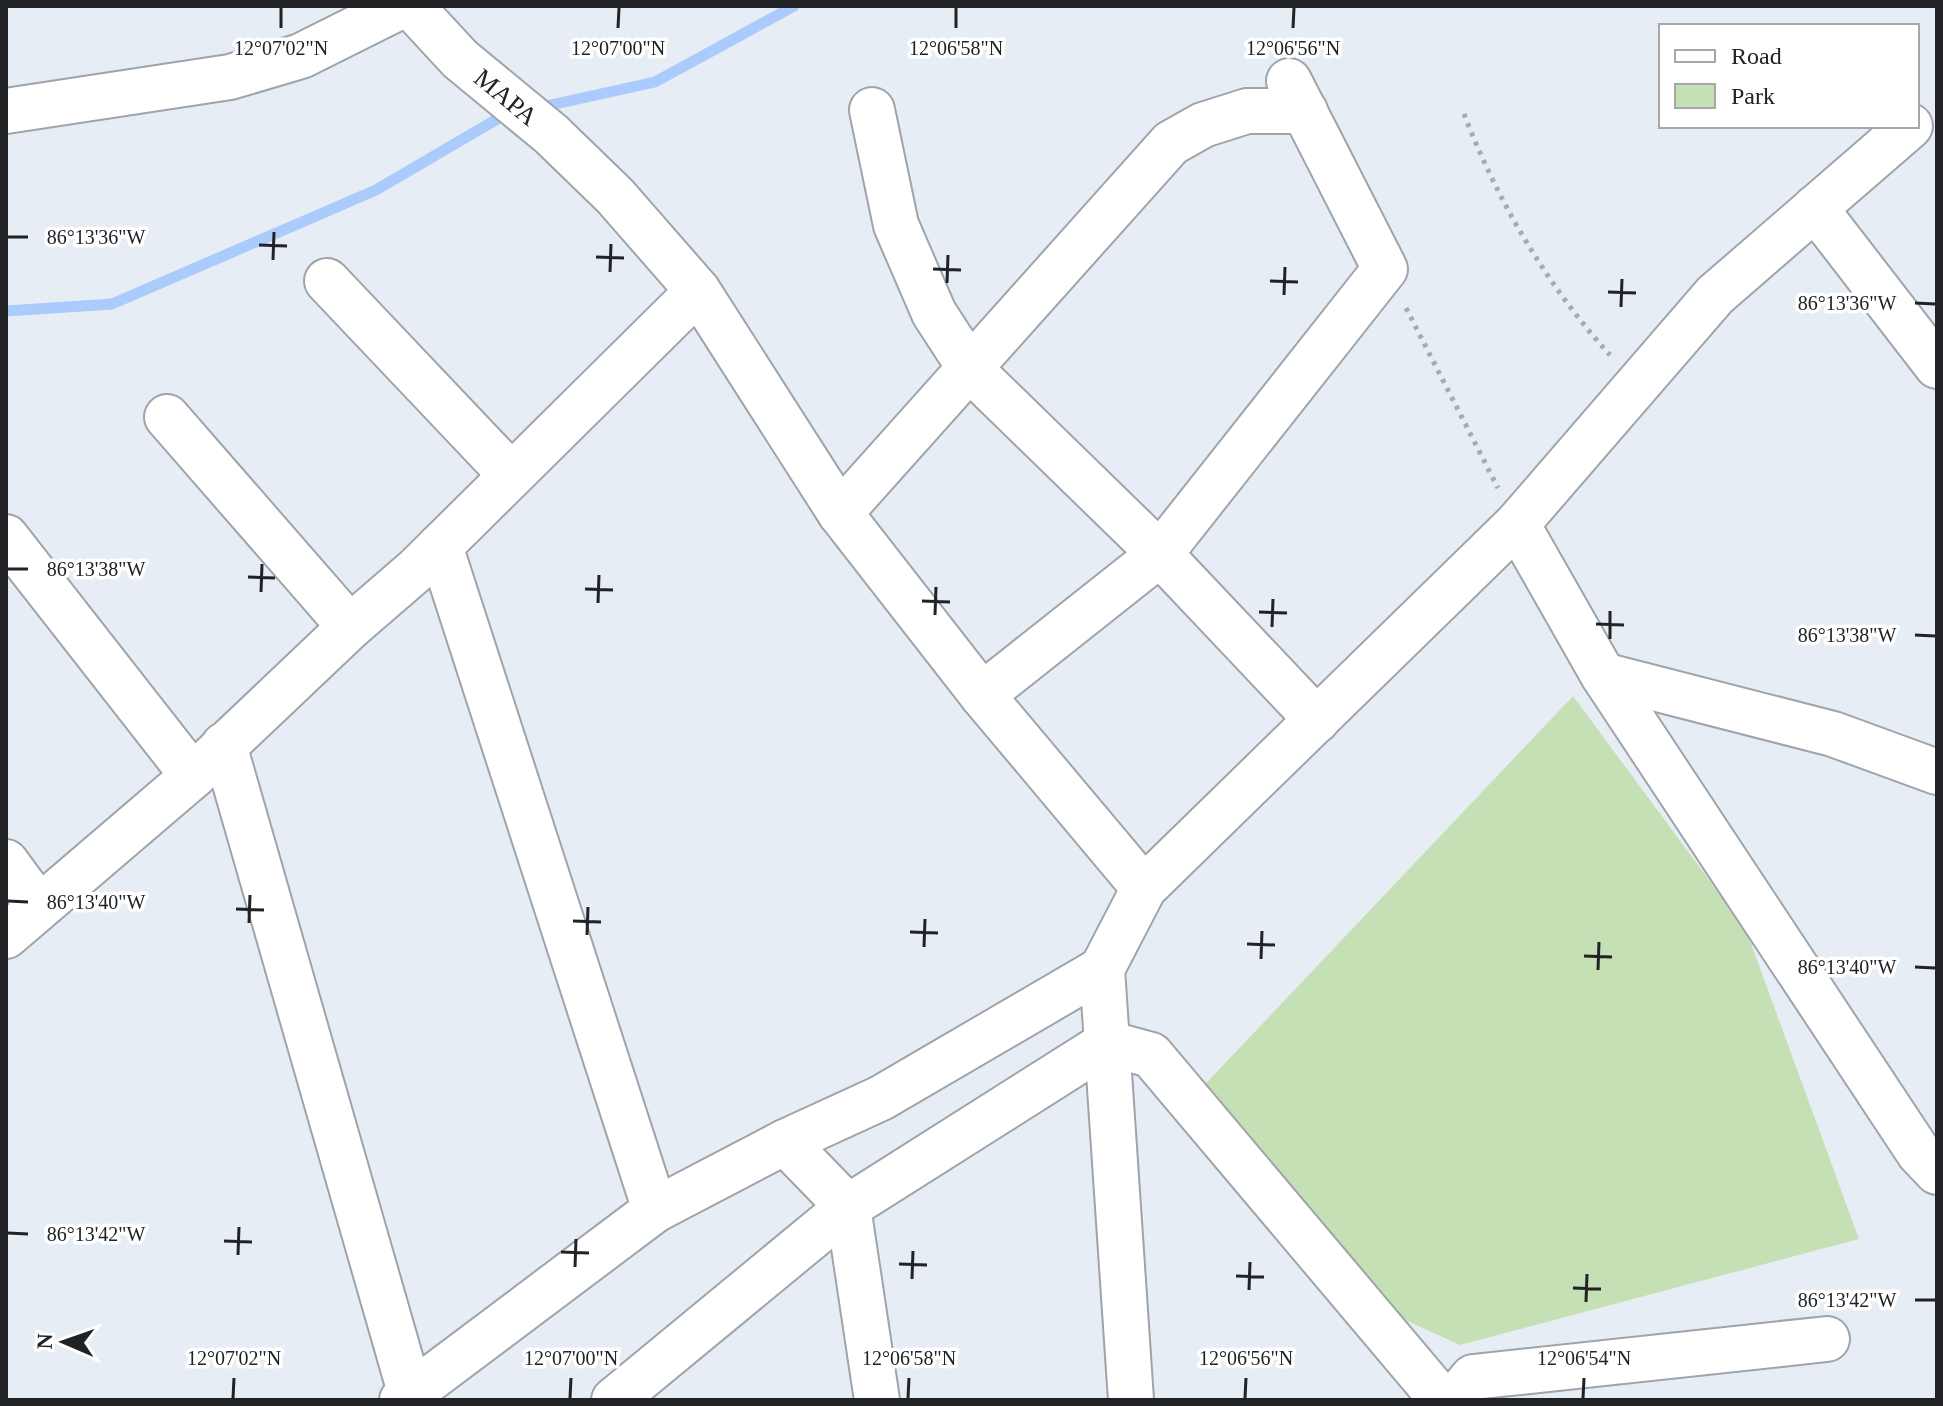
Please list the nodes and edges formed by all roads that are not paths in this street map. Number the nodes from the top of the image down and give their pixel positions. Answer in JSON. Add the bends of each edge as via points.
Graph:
{"nodes":[{"id":1,"x":401,"y":6,"type":"edge"},
{"id":2,"x":411,"y":6,"type":"edge"},
{"id":3,"x":1937,"y":102,"type":"edge"},
{"id":4,"x":872,"y":110,"type":"dead end"},
{"id":5,"x":6,"y":111,"type":"edge"},
{"id":6,"x":1919,"y":118,"type":"edge"},
{"id":7,"x":1908,"y":128,"type":"edge"},
{"id":8,"x":1815,"y":208,"type":"junction"},
{"id":9,"x":327,"y":281,"type":"dead end"},
{"id":10,"x":698,"y":291,"type":"junction"},
{"id":11,"x":1937,"y":366,"type":"edge"},
{"id":12,"x":971,"y":370,"type":"junction"},
{"id":13,"x":167,"y":417,"type":"dead end"},
{"id":14,"x":511,"y":475,"type":"junction"},
{"id":15,"x":840,"y":513,"type":"junction"},
{"id":16,"x":1517,"y":524,"type":"junction"},
{"id":17,"x":6,"y":537,"type":"edge"},
{"id":18,"x":440,"y":546,"type":"junction"},
{"id":19,"x":1160,"y":554,"type":"junction"},
{"id":20,"x":350,"y":627,"type":"junction"},
{"id":21,"x":1603,"y":675,"type":"junction"},
{"id":22,"x":982,"y":695,"type":"junction"},
{"id":23,"x":1317,"y":720,"type":"junction"},
{"id":24,"x":224,"y":745,"type":"junction"},
{"id":25,"x":1937,"y":772,"type":"edge"},
{"id":26,"x":193,"y":776,"type":"junction"},
{"id":27,"x":6,"y":862,"type":"edge"},
{"id":28,"x":1144,"y":888,"type":"junction"},
{"id":29,"x":39,"y":907,"type":"junction"},
{"id":30,"x":6,"y":936,"type":"edge"},
{"id":31,"x":1102,"y":969,"type":"junction"},
{"id":32,"x":1107,"y":1043,"type":"junction"},
{"id":33,"x":785,"y":1142,"type":"junction"},
{"id":34,"x":1937,"y":1172,"type":"edge"},
{"id":35,"x":848,"y":1207,"type":"junction"},
{"id":36,"x":655,"y":1210,"type":"junction"},
{"id":37,"x":1827,"y":1339,"type":"dead end"},
{"id":38,"x":406,"y":1396,"type":"edge"},
{"id":39,"x":614,"y":1400,"type":"edge"},
{"id":40,"x":877,"y":1400,"type":"edge"},
{"id":41,"x":1131,"y":1400,"type":"edge"},
{"id":42,"x":1442,"y":1400,"type":"edge"},
{"id":43,"x":1454,"y":1400,"type":"edge"}],
"edges":[{"from":1,"to":5,"type":"street","via":[[301,56],[230,77]]},
{"from":2,"to":10,"type":"street","name":"MAPA","via":[[460,59],[551,134],[615,196]]},
{"from":3,"to":6,"type":"street"},
{"from":4,"to":12,"type":"street","via":[[896,225],[934,313]]},
{"from":7,"to":8,"type":"street"},
{"from":8,"to":11,"type":"street"},
{"from":8,"to":16,"type":"street","via":[[1715,295]]},
{"from":9,"to":14,"type":"street"},
{"from":10,"to":14,"type":"street"},
{"from":10,"to":15,"type":"street","name":"MAPA"},
{"from":12,"to":15,"type":"street"},
{"from":12,"to":19,"type":"street"},
{"from":12,"to":19,"type":"street","via":[[1171,143],[1203,125],[1297,96],[1385,269]]},
{"from":13,"to":20,"type":"street"},
{"from":14,"to":18,"type":"street"},
{"from":15,"to":22,"type":"street","name":"MAPA"},
{"from":16,"to":21,"type":"street"},
{"from":16,"to":23,"type":"street"},
{"from":17,"to":26,"type":"street"},
{"from":18,"to":20,"type":"street"},
{"from":18,"to":36,"type":"street"},
{"from":19,"to":22,"type":"street"},
{"from":19,"to":23,"type":"street"},
{"from":20,"to":24,"type":"street"},
{"from":21,"to":25,"type":"street","via":[[1833,734]]},
{"from":21,"to":34,"type":"street","via":[[1919,1153]]},
{"from":22,"to":28,"type":"street","name":"MAPA"},
{"from":23,"to":28,"type":"street"},
{"from":24,"to":26,"type":"street"},
{"from":24,"to":38,"type":"street"},
{"from":26,"to":29,"type":"street"},
{"from":27,"to":29,"type":"street"},
{"from":28,"to":31,"type":"street"},
{"from":29,"to":30,"type":"street"},
{"from":31,"to":32,"type":"street"},
{"from":31,"to":33,"type":"street","via":[[881,1098]]},
{"from":32,"to":35,"type":"street"},
{"from":32,"to":41,"type":"street"},
{"from":32,"to":42,"type":"street","via":[[1151,1055]]},
{"from":33,"to":35,"type":"street"},
{"from":33,"to":36,"type":"street"},
{"from":35,"to":39,"type":"street"},
{"from":35,"to":40,"type":"street"},
{"from":36,"to":38,"type":"street"},
{"from":37,"to":43,"type":"street","via":[[1473,1377]]}]}
